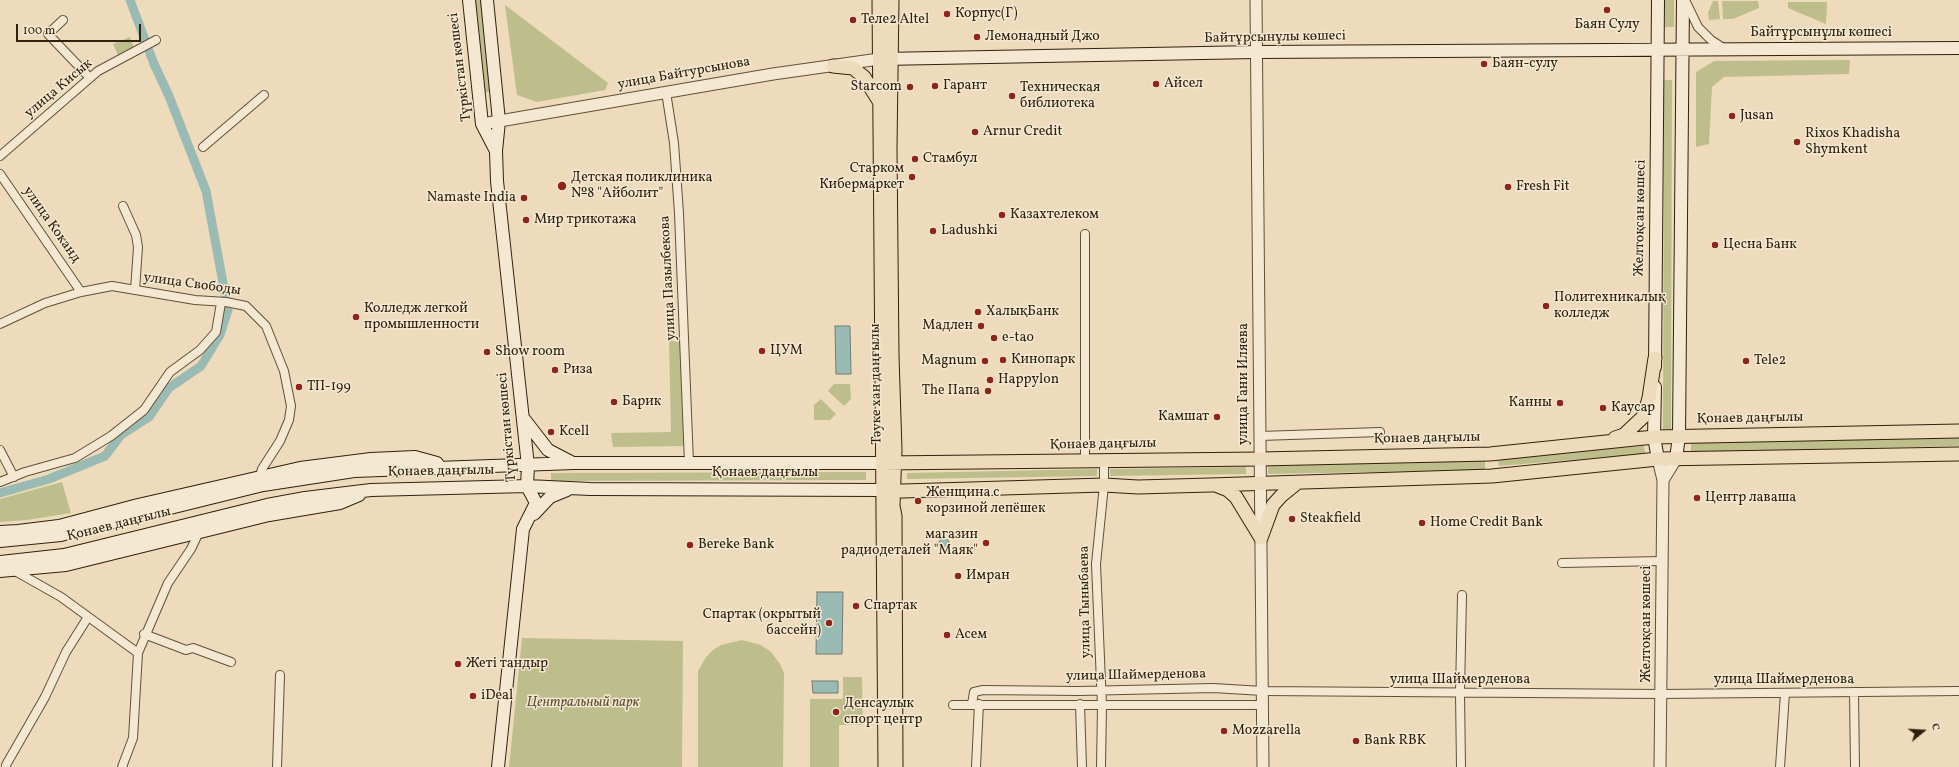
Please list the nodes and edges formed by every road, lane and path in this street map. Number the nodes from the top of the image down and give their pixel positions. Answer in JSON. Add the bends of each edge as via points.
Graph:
{"nodes":[{"id":1,"x":469,"y":0,"type":"edge"},
{"id":2,"x":487,"y":0,"type":"edge"},
{"id":3,"x":879,"y":0,"type":"edge"},
{"id":4,"x":892,"y":0,"type":"edge"},
{"id":5,"x":1256,"y":0,"type":"edge"},
{"id":6,"x":1658,"y":0,"type":"edge"},
{"id":7,"x":1683,"y":0,"type":"edge"},
{"id":8,"x":63,"y":20,"type":"dead end"},
{"id":9,"x":155,"y":41,"type":"dead end"},
{"id":10,"x":1959,"y":48,"type":"edge"},
{"id":11,"x":1658,"y":49,"type":"junction"},
{"id":12,"x":1683,"y":49,"type":"junction"},
{"id":13,"x":1725,"y":49,"type":"junction"},
{"id":14,"x":1256,"y":52,"type":"junction"},
{"id":15,"x":885,"y":58,"type":"junction"},
{"id":16,"x":833,"y":66,"type":"junction"},
{"id":17,"x":90,"y":78,"type":"junction"},
{"id":18,"x":666,"y":92,"type":"junction"},
{"id":19,"x":264,"y":96,"type":"dead end"},
{"id":20,"x":880,"y":102,"type":"junction"},
{"id":21,"x":500,"y":121,"type":"junction"},
{"id":22,"x":482,"y":124,"type":"junction"},
{"id":23,"x":203,"y":147,"type":"dead end"},
{"id":24,"x":496,"y":151,"type":"junction"},
{"id":25,"x":0,"y":156,"type":"edge"},
{"id":26,"x":0,"y":174,"type":"edge"},
{"id":27,"x":123,"y":206,"type":"dead end"},
{"id":28,"x":1086,"y":234,"type":"dead end"},
{"id":29,"x":130,"y":290,"type":"junction"},
{"id":30,"x":81,"y":292,"type":"junction"},
{"id":31,"x":221,"y":303,"type":"junction"},
{"id":32,"x":0,"y":324,"type":"edge"},
{"id":33,"x":1655,"y":358,"type":"junction"},
{"id":34,"x":524,"y":419,"type":"junction"},
{"id":35,"x":1959,"y":431,"type":"edge"},
{"id":36,"x":1380,"y":432,"type":"dead end"},
{"id":37,"x":1260,"y":436,"type":"junction"},
{"id":38,"x":1680,"y":436,"type":"junction"},
{"id":39,"x":1654,"y":437,"type":"junction"},
{"id":40,"x":1605,"y":442,"type":"junction"},
{"id":41,"x":0,"y":450,"type":"edge"},
{"id":42,"x":1490,"y":454,"type":"junction"},
{"id":43,"x":1959,"y":454,"type":"edge"},
{"id":44,"x":1260,"y":459,"type":"junction"},
{"id":45,"x":1658,"y":459,"type":"junction"},
{"id":46,"x":1676,"y":459,"type":"junction"},
{"id":47,"x":1104,"y":460,"type":"junction"},
{"id":48,"x":1085,"y":461,"type":"junction"},
{"id":49,"x":341,"y":462,"type":"junction"},
{"id":50,"x":689,"y":463,"type":"junction"},
{"id":51,"x":888,"y":463,"type":"junction"},
{"id":52,"x":574,"y":464,"type":"junction"},
{"id":53,"x":528,"y":466,"type":"junction"},
{"id":54,"x":450,"y":467,"type":"junction"},
{"id":55,"x":354,"y":471,"type":"junction"},
{"id":56,"x":260,"y":476,"type":"junction"},
{"id":57,"x":1492,"y":476,"type":"junction"},
{"id":58,"x":14,"y":477,"type":"junction"},
{"id":59,"x":1663,"y":480,"type":"junction"},
{"id":60,"x":0,"y":482,"type":"edge"},
{"id":61,"x":1297,"y":483,"type":"junction"},
{"id":62,"x":1260,"y":484,"type":"junction"},
{"id":63,"x":1104,"y":485,"type":"junction"},
{"id":64,"x":1216,"y":485,"type":"junction"},
{"id":65,"x":527,"y":486,"type":"junction"},
{"id":66,"x":572,"y":489,"type":"junction"},
{"id":67,"x":371,"y":490,"type":"junction"},
{"id":68,"x":888,"y":491,"type":"junction"},
{"id":69,"x":921,"y":491,"type":"junction"},
{"id":70,"x":895,"y":516,"type":"junction"},
{"id":71,"x":523,"y":529,"type":"junction"},
{"id":72,"x":199,"y":532,"type":"junction"},
{"id":73,"x":3,"y":538,"type":"edge"},
{"id":74,"x":1261,"y":538,"type":"junction"},
{"id":75,"x":83,"y":551,"type":"junction"},
{"id":76,"x":105,"y":556,"type":"junction"},
{"id":77,"x":1662,"y":561,"type":"junction"},
{"id":78,"x":1562,"y":563,"type":"dead end"},
{"id":79,"x":7,"y":565,"type":"edge"},
{"id":80,"x":0,"y":572,"type":"edge"},
{"id":81,"x":1462,"y":595,"type":"dead end"},
{"id":82,"x":88,"y":618,"type":"junction"},
{"id":83,"x":144,"y":634,"type":"junction"},
{"id":84,"x":138,"y":653,"type":"junction"},
{"id":85,"x":232,"y":662,"type":"dead end"},
{"id":86,"x":280,"y":675,"type":"dead end"},
{"id":87,"x":1101,"y":690,"type":"junction"},
{"id":88,"x":1263,"y":691,"type":"junction"},
{"id":89,"x":1785,"y":692,"type":"junction"},
{"id":90,"x":1854,"y":692,"type":"junction"},
{"id":91,"x":1959,"y":692,"type":"edge"},
{"id":92,"x":1460,"y":693,"type":"junction"},
{"id":93,"x":1661,"y":694,"type":"junction"},
{"id":94,"x":976,"y":704,"type":"junction"},
{"id":95,"x":1080,"y":704,"type":"junction"},
{"id":96,"x":953,"y":705,"type":"dead end"},
{"id":97,"x":1263,"y":705,"type":"junction"},
{"id":98,"x":1102,"y":706,"type":"junction"},
{"id":99,"x":5,"y":764,"type":"edge"},
{"id":100,"x":122,"y":767,"type":"edge"},
{"id":101,"x":277,"y":767,"type":"edge"},
{"id":102,"x":498,"y":767,"type":"edge"},
{"id":103,"x":885,"y":767,"type":"edge"},
{"id":104,"x":896,"y":767,"type":"edge"},
{"id":105,"x":976,"y":767,"type":"edge"},
{"id":106,"x":1082,"y":767,"type":"edge"},
{"id":107,"x":1101,"y":767,"type":"edge"},
{"id":108,"x":1263,"y":767,"type":"edge"},
{"id":109,"x":1461,"y":767,"type":"edge"},
{"id":110,"x":1660,"y":767,"type":"edge"},
{"id":111,"x":1780,"y":767,"type":"edge"},
{"id":112,"x":1855,"y":767,"type":"edge"}],
"edges":[{"from":1,"to":22,"type":"main road","name":"Түркістан көшесі"},
{"from":2,"to":21,"type":"main road","name":"Түркістан көшесі"},
{"from":3,"to":15,"type":"main road","name":"Тәуке хан даңғылы"},
{"from":4,"to":15,"type":"main road","name":"Тәуке хан даңғылы"},
{"from":5,"to":14,"type":"street","name":"улица Гани Иляева"},
{"from":6,"to":11,"type":"main road","name":"Желтоқсан көшесі"},
{"from":7,"to":12,"type":"main road"},
{"from":7,"to":13,"type":"street","via":[[1698,27]]},
{"from":8,"to":17,"type":"street","via":[[48,34]]},
{"from":9,"to":17,"type":"street","name":"улица Кисык","via":[[98,71]]},
{"from":10,"to":13,"type":"main road","name":"Байтұрсынұлы көшесі"},
{"from":11,"to":12,"type":"main road"},
{"from":11,"to":14,"type":"main road","name":"Байтұрсынұлы көшесі"},
{"from":11,"to":33,"type":"main road","name":"Желтоқсан көшесі"},
{"from":12,"to":13,"type":"main road","name":"Байтұрсынұлы көшесі"},
{"from":12,"to":38,"type":"main road"},
{"from":14,"to":15,"type":"main road","name":"Байтұрсынұлы көшесі"},
{"from":14,"to":37,"type":"street","name":"улица Гани Иляева"},
{"from":15,"to":16,"type":"street","name":"улица Байтурсынова"},
{"from":15,"to":20,"type":"main road","name":"Тәуке хан даңғылы"},
{"from":15,"to":51,"type":"main road","name":"Тәуке хан даңғылы","via":[[890,148]]},
{"from":16,"to":18,"type":"street","name":"улица Байтурсынова"},
{"from":16,"to":20,"type":"main road","via":[[854,68],[864,77]]},
{"from":17,"to":25,"type":"street","name":"улица Кисык"},
{"from":18,"to":21,"type":"street","name":"улица Байтурсынова"},
{"from":18,"to":50,"type":"street","name":"улица Пазылбекова","via":[[674,143],[679,213]]},
{"from":19,"to":23,"type":"street"},
{"from":20,"to":51,"type":"main road","name":"Тәуке хан даңғылы"},
{"from":21,"to":22,"type":"street","name":"улица Байтурсынова"},
{"from":21,"to":24,"type":"main road","name":"Түркістан көшесі"},
{"from":22,"to":24,"type":"main road","name":"Түркістан көшесі"},
{"from":24,"to":34,"type":"main road","name":"Түркістан көшесі"},
{"from":26,"to":30,"type":"street","name":"улица Коканд"},
{"from":27,"to":29,"type":"street","via":[[136,235],[138,247],[135,290]]},
{"from":28,"to":48,"type":"street"},
{"from":29,"to":30,"type":"street","name":"улица Свободы","via":[[112,286]]},
{"from":29,"to":31,"type":"street","name":"улица Свободы"},
{"from":30,"to":32,"type":"street","name":"улица Свободы","via":[[45,303]]},
{"from":31,"to":56,"type":"street","name":"улица Свободы","via":[[246,306],[266,326],[284,371],[291,406],[289,420]]},
{"from":31,"to":58,"type":"street","via":[[216,332],[200,350],[170,372],[144,410],[111,436],[75,458]]},
{"from":33,"to":39,"type":"main road","name":"Желтоқсан көшесі"},
{"from":33,"to":40,"type":"main road","via":[[1644,416],[1624,434]]},
{"from":34,"to":52,"type":"main road","via":[[548,450]]},
{"from":34,"to":53,"type":"main road","name":"Түркістан көшесі"},
{"from":35,"to":38,"type":"main road","name":"Қонаев даңғылы"},
{"from":36,"to":37,"type":"street"},
{"from":37,"to":44,"type":"street","name":"улица Гани Иляева"},
{"from":38,"to":39,"type":"main road","name":"Қонаев даңғылы"},
{"from":38,"to":46,"type":"main road"},
{"from":39,"to":40,"type":"main road","name":"Қонаев даңғылы"},
{"from":39,"to":45,"type":"main road","name":"Желтоқсан көшесі"},
{"from":40,"to":42,"type":"main road","name":"Қонаев даңғылы"},
{"from":41,"to":58,"type":"street"},
{"from":42,"to":44,"type":"main road","name":"Қонаев даңғылы"},
{"from":42,"to":57,"type":"main road"},
{"from":43,"to":46,"type":"main road"},
{"from":44,"to":47,"type":"main road","name":"Қонаев даңғылы"},
{"from":44,"to":62,"type":"street","name":"улица Гани Иляева"},
{"from":45,"to":46,"type":"main road"},
{"from":45,"to":57,"type":"main road"},
{"from":45,"to":59,"type":"street","name":"Желтоқсан көшесі"},
{"from":46,"to":59,"type":"street"},
{"from":47,"to":48,"type":"main road","name":"Қонаев даңғылы"},
{"from":47,"to":63,"type":"street","name":"улица Тыныбаева"},
{"from":48,"to":51,"type":"main road","name":"Қонаев даңғылы"},
{"from":49,"to":54,"type":"main road","via":[[415,457]]},
{"from":49,"to":55,"type":"main road"},
{"from":49,"to":56,"type":"main road"},
{"from":50,"to":51,"type":"main road","name":"Қонаев даңғылы"},
{"from":50,"to":52,"type":"main road","name":"Қонаев даңғылы"},
{"from":51,"to":68,"type":"main road","name":"Тәуке хан даңғылы"},
{"from":52,"to":53,"type":"main road","name":"Қонаев даңғылы"},
{"from":53,"to":54,"type":"main road","name":"Қонаев даңғылы"},
{"from":53,"to":65,"type":"main road","name":"Түркістан көшесі"},
{"from":54,"to":55,"type":"main road","name":"Қонаев даңғылы"},
{"from":55,"to":73,"type":"main road","name":"Қонаев даңғылы","via":[[263,485],[61,535]]},
{"from":56,"to":73,"type":"main road","via":[[59,526],[18,531]]},
{"from":57,"to":61,"type":"main road"},
{"from":58,"to":60,"type":"street"},
{"from":59,"to":77,"type":"street","name":"Желтоқсан көшесі"},
{"from":61,"to":62,"type":"main road"},
{"from":61,"to":74,"type":"main road","via":[[1273,505]]},
{"from":62,"to":64,"type":"main road"},
{"from":62,"to":74,"type":"street","name":"улица Гани Иляева"},
{"from":63,"to":64,"type":"main road"},
{"from":63,"to":69,"type":"main road"},
{"from":63,"to":87,"type":"street","name":"улица Тыныбаева","via":[[1096,564]]},
{"from":64,"to":74,"type":"main road","via":[[1236,497]]},
{"from":65,"to":66,"type":"main road","name":"Қонаев даңғылы"},
{"from":65,"to":67,"type":"main road","name":"Қонаев даңғылы"},
{"from":65,"to":71,"type":"main road","name":"Түркістан көшесі","via":[[536,503]]},
{"from":66,"to":68,"type":"main road","name":"Қонаев даңғылы"},
{"from":66,"to":71,"type":"main road","via":[[550,497],[538,508]]},
{"from":67,"to":72,"type":"main road","via":[[340,503],[269,515]]},
{"from":67,"to":75,"type":"main road","name":"Қонаев даңғылы","via":[[267,505]]},
{"from":68,"to":69,"type":"main road"},
{"from":68,"to":70,"type":"main road","name":"Тәуке хан даңғылы"},
{"from":68,"to":103,"type":"main road","name":"Тәуке хан даңғылы"},
{"from":69,"to":70,"type":"main road","via":[[902,499]]},
{"from":70,"to":104,"type":"main road","name":"Тәуке хан даңғылы"},
{"from":71,"to":102,"type":"main road","name":"Түркістан көшесі"},
{"from":72,"to":76,"type":"main road"},
{"from":72,"to":83,"type":"street","via":[[168,583]]},
{"from":73,"to":79,"type":"main road"},
{"from":74,"to":88,"type":"street","name":"улица Гани Иляева"},
{"from":75,"to":76,"type":"main road"},
{"from":75,"to":79,"type":"main road","name":"Қонаев даңғылы"},
{"from":76,"to":79,"type":"main road","via":[[66,565]]},
{"from":77,"to":78,"type":"street"},
{"from":77,"to":93,"type":"street","name":"Желтоқсан көшесі"},
{"from":79,"to":80,"type":"main road"},
{"from":79,"to":82,"type":"street","via":[[62,597]]},
{"from":81,"to":92,"type":"street"},
{"from":82,"to":84,"type":"street"},
{"from":82,"to":99,"type":"street","via":[[66,652],[45,697]]},
{"from":83,"to":84,"type":"street"},
{"from":83,"to":85,"type":"street","via":[[186,650],[193,648]]},
{"from":84,"to":100,"type":"street","via":[[133,738]]},
{"from":86,"to":101,"type":"street"},
{"from":87,"to":88,"type":"street","name":"улица Шаймерденова","via":[[1213,688]]},
{"from":87,"to":94,"type":"street","name":"улица Шаймерденова","via":[[982,690],[974,692]]},
{"from":87,"to":98,"type":"street","name":"улица Тыныбаева"},
{"from":88,"to":92,"type":"street","name":"улица Шаймерденова"},
{"from":88,"to":97,"type":"street","name":"улица Гани Иляева"},
{"from":89,"to":90,"type":"street","name":"улица Шаймерденова"},
{"from":89,"to":93,"type":"street","name":"улица Шаймерденова"},
{"from":89,"to":111,"type":"street"},
{"from":90,"to":91,"type":"street","name":"улица Шаймерденова"},
{"from":90,"to":112,"type":"street"},
{"from":92,"to":93,"type":"street","name":"улица Шаймерденова"},
{"from":92,"to":109,"type":"street"},
{"from":93,"to":110,"type":"street","name":"Желтоқсан көшесі"},
{"from":94,"to":95,"type":"street","name":"улица Шаймерденова"},
{"from":94,"to":96,"type":"street","name":"улица Шаймерденова"},
{"from":94,"to":105,"type":"street"},
{"from":95,"to":98,"type":"street","name":"улица Шаймерденова"},
{"from":95,"to":106,"type":"street"},
{"from":97,"to":98,"type":"street","name":"улица Шаймерденова"},
{"from":97,"to":108,"type":"street","name":"улица Гани Иляева"},
{"from":98,"to":107,"type":"street","name":"улица Тыныбаева"}]}
